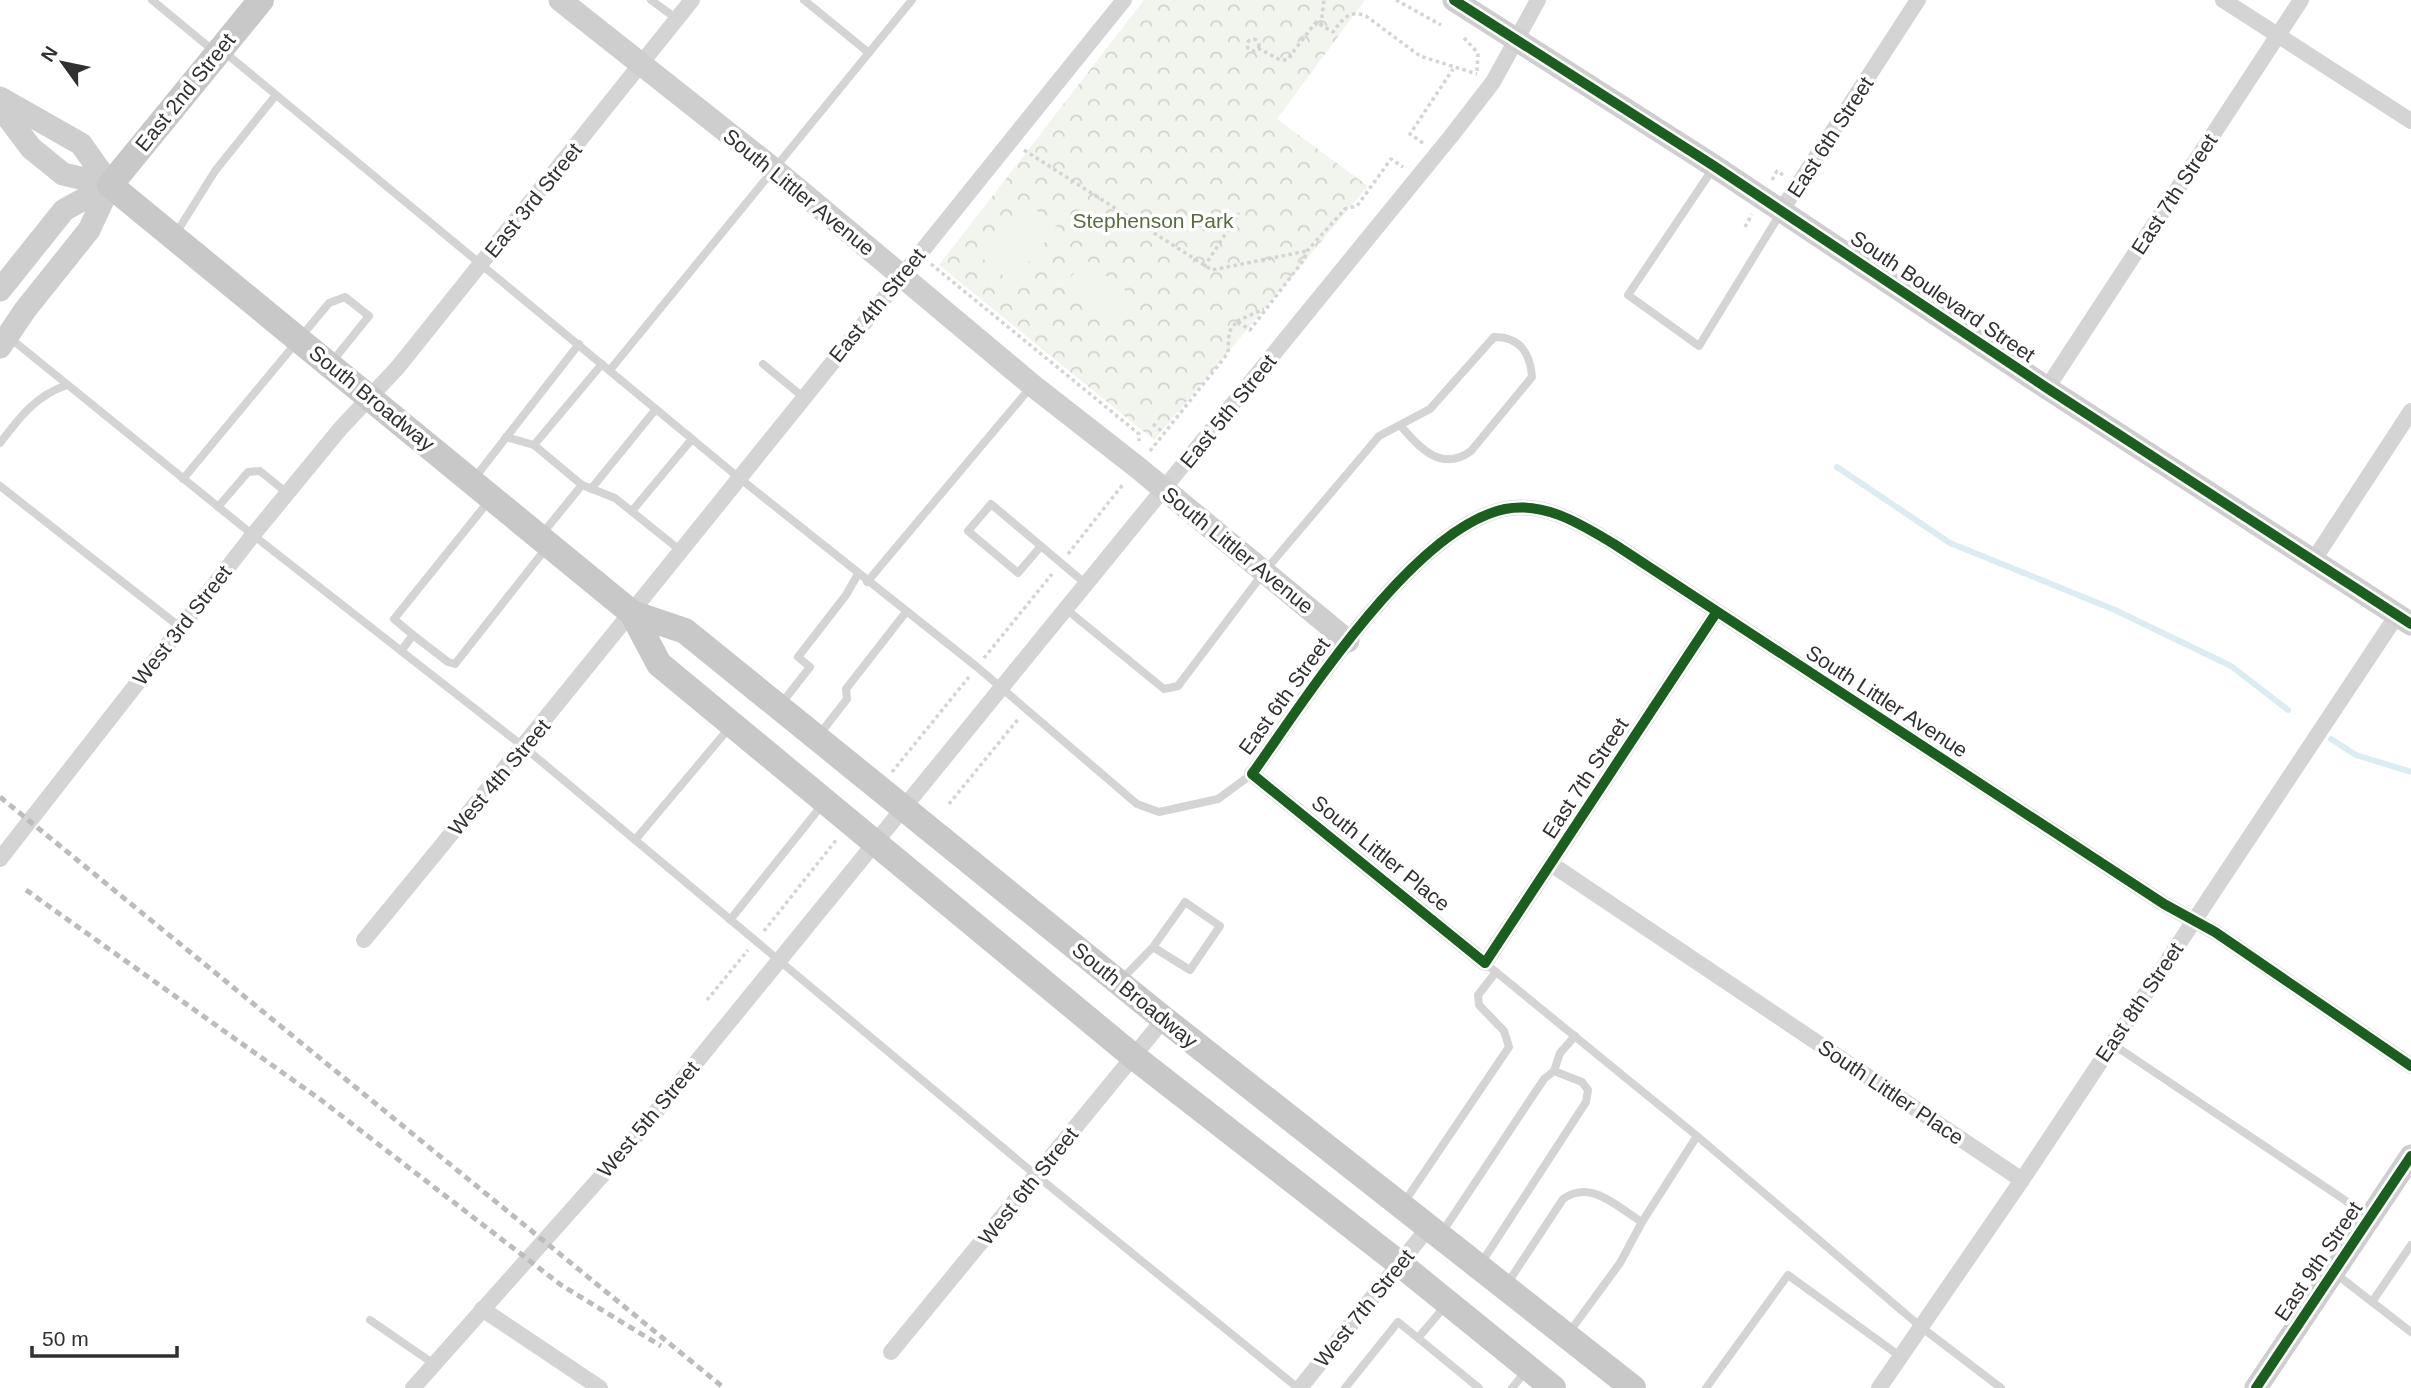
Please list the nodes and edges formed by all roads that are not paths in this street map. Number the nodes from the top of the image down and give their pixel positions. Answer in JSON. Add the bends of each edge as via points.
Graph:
{"nodes":[{"id":1,"x":152,"y":0,"type":"edge"},
{"id":2,"x":261,"y":0,"type":"edge"},
{"id":3,"x":560,"y":0,"type":"edge"},
{"id":4,"x":651,"y":0,"type":"edge"},
{"id":5,"x":692,"y":0,"type":"edge"},
{"id":6,"x":804,"y":0,"type":"edge"},
{"id":7,"x":912,"y":0,"type":"edge"},
{"id":8,"x":1124,"y":0,"type":"edge"},
{"id":9,"x":1454,"y":0,"type":"edge"},
{"id":10,"x":1538,"y":0,"type":"edge"},
{"id":11,"x":1918,"y":0,"type":"edge"},
{"id":12,"x":2223,"y":0,"type":"edge"},
{"id":13,"x":2301,"y":0,"type":"edge"},
{"id":14,"x":677,"y":19,"type":"junction"},
{"id":15,"x":2278,"y":35,"type":"junction"},
{"id":16,"x":1517,"y":38,"type":"junction"},
{"id":17,"x":219,"y":52,"type":"junction"},
{"id":18,"x":869,"y":53,"type":"junction"},
{"id":19,"x":640,"y":65,"type":"junction"},
{"id":20,"x":276,"y":95,"type":"junction"},
{"id":21,"x":0,"y":98,"type":"edge"},
{"id":22,"x":0,"y":107,"type":"edge"},
{"id":23,"x":2411,"y":121,"type":"edge"},
{"id":24,"x":1714,"y":166,"type":"junction"},
{"id":25,"x":775,"y":170,"type":"junction"},
{"id":26,"x":110,"y":185,"type":"junction"},
{"id":27,"x":1781,"y":211,"type":"junction"},
{"id":28,"x":173,"y":237,"type":"junction"},
{"id":29,"x":482,"y":264,"type":"junction"},
{"id":30,"x":901,"y":276,"type":"junction"},
{"id":31,"x":0,"y":290,"type":"edge"},
{"id":32,"x":299,"y":340,"type":"junction"},
{"id":33,"x":4,"y":342,"type":"edge"},
{"id":34,"x":579,"y":344,"type":"junction"},
{"id":35,"x":330,"y":364,"type":"junction"},
{"id":36,"x":763,"y":364,"type":"dead end"},
{"id":37,"x":606,"y":367,"type":"junction"},
{"id":38,"x":67,"y":385,"type":"junction"},
{"id":39,"x":1032,"y":386,"type":"junction"},
{"id":40,"x":2047,"y":388,"type":"junction"},
{"id":41,"x":370,"y":396,"type":"junction"},
{"id":42,"x":803,"y":397,"type":"junction"},
{"id":43,"x":656,"y":409,"type":"junction"},
{"id":44,"x":2411,"y":411,"type":"edge"},
{"id":45,"x":1400,"y":425,"type":"junction"},
{"id":46,"x":506,"y":437,"type":"junction"},
{"id":47,"x":692,"y":439,"type":"junction"},
{"id":48,"x":0,"y":443,"type":"edge"},
{"id":49,"x":534,"y":445,"type":"junction"},
{"id":50,"x":738,"y":477,"type":"junction"},
{"id":51,"x":183,"y":479,"type":"junction"},
{"id":52,"x":0,"y":486,"type":"edge"},
{"id":53,"x":587,"y":487,"type":"junction"},
{"id":54,"x":483,"y":488,"type":"junction"},
{"id":55,"x":1164,"y":490,"type":"junction"},
{"id":56,"x":287,"y":493,"type":"junction"},
{"id":57,"x":218,"y":507,"type":"junction"},
{"id":58,"x":632,"y":511,"type":"junction"},
{"id":59,"x":253,"y":535,"type":"junction"},
{"id":60,"x":545,"y":540,"type":"junction"},
{"id":61,"x":1041,"y":547,"type":"junction"},
{"id":62,"x":681,"y":551,"type":"junction"},
{"id":63,"x":2313,"y":561,"type":"junction"},
{"id":64,"x":1264,"y":572,"type":"junction"},
{"id":65,"x":858,"y":574,"type":"junction"},
{"id":66,"x":867,"y":582,"type":"junction"},
{"id":67,"x":1086,"y":584,"type":"junction"},
{"id":68,"x":1066,"y":610,"type":"junction"},
{"id":69,"x":906,"y":612,"type":"junction"},
{"id":70,"x":632,"y":613,"type":"junction"},
{"id":71,"x":1716,"y":613,"type":"junction"},
{"id":72,"x":2404,"y":619,"type":"edge"},
{"id":73,"x":180,"y":627,"type":"junction"},
{"id":74,"x":413,"y":635,"type":"junction"},
{"id":75,"x":1348,"y":641,"type":"junction"},
{"id":76,"x":401,"y":651,"type":"junction"},
{"id":77,"x":1001,"y":688,"type":"junction"},
{"id":78,"x":779,"y":706,"type":"junction"},
{"id":79,"x":733,"y":724,"type":"junction"},
{"id":80,"x":817,"y":737,"type":"junction"},
{"id":81,"x":524,"y":747,"type":"junction"},
{"id":82,"x":1252,"y":774,"type":"junction"},
{"id":83,"x":826,"y":801,"type":"junction"},
{"id":84,"x":902,"y":807,"type":"junction"},
{"id":85,"x":635,"y":840,"type":"junction"},
{"id":86,"x":874,"y":843,"type":"junction"},
{"id":87,"x":0,"y":859,"type":"edge"},
{"id":88,"x":1551,"y":864,"type":"junction"},
{"id":89,"x":2193,"y":919,"type":"junction"},
{"id":90,"x":730,"y":920,"type":"junction"},
{"id":91,"x":364,"y":940,"type":"dead end"},
{"id":92,"x":1153,"y":947,"type":"junction"},
{"id":93,"x":779,"y":961,"type":"junction"},
{"id":94,"x":1490,"y":967,"type":"junction"},
{"id":95,"x":1119,"y":983,"type":"junction"},
{"id":96,"x":1164,"y":1019,"type":"junction"},
{"id":97,"x":1575,"y":1036,"type":"junction"},
{"id":98,"x":2110,"y":1043,"type":"junction"},
{"id":99,"x":1134,"y":1057,"type":"junction"},
{"id":100,"x":2411,"y":1066,"type":"edge"},
{"id":101,"x":1554,"y":1072,"type":"junction"},
{"id":102,"x":1698,"y":1136,"type":"junction"},
{"id":103,"x":2411,"y":1156,"type":"edge"},
{"id":104,"x":1037,"y":1176,"type":"junction"},
{"id":105,"x":2022,"y":1180,"type":"junction"},
{"id":106,"x":1401,"y":1206,"type":"junction"},
{"id":107,"x":2371,"y":1217,"type":"junction"},
{"id":108,"x":1642,"y":1222,"type":"junction"},
{"id":109,"x":1434,"y":1232,"type":"junction"},
{"id":110,"x":2411,"y":1245,"type":"edge"},
{"id":111,"x":1400,"y":1264,"type":"junction"},
{"id":112,"x":1479,"y":1268,"type":"junction"},
{"id":113,"x":2334,"y":1272,"type":"junction"},
{"id":114,"x":1505,"y":1288,"type":"junction"},
{"id":115,"x":2372,"y":1302,"type":"junction"},
{"id":116,"x":1448,"y":1303,"type":"junction"},
{"id":117,"x":482,"y":1309,"type":"junction"},
{"id":118,"x":370,"y":1320,"type":"dead end"},
{"id":119,"x":1920,"y":1327,"type":"junction"},
{"id":120,"x":2411,"y":1332,"type":"edge"},
{"id":121,"x":1566,"y":1336,"type":"junction"},
{"id":122,"x":1418,"y":1338,"type":"junction"},
{"id":123,"x":891,"y":1352,"type":"dead end"},
{"id":124,"x":1900,"y":1357,"type":"junction"},
{"id":125,"x":434,"y":1364,"type":"junction"},
{"id":126,"x":1520,"y":1378,"type":"edge"},
{"id":127,"x":413,"y":1388,"type":"edge"},
{"id":128,"x":600,"y":1388,"type":"edge"},
{"id":129,"x":1299,"y":1388,"type":"edge"},
{"id":130,"x":1345,"y":1388,"type":"edge"},
{"id":131,"x":1479,"y":1388,"type":"edge"},
{"id":132,"x":1553,"y":1388,"type":"edge"},
{"id":133,"x":1633,"y":1388,"type":"edge"},
{"id":134,"x":1706,"y":1388,"type":"edge"},
{"id":135,"x":1880,"y":1388,"type":"edge"},
{"id":136,"x":2001,"y":1388,"type":"edge"},
{"id":137,"x":2256,"y":1388,"type":"edge"}],
"edges":[{"from":1,"to":17,"type":"lane"},
{"from":2,"to":17,"type":"main road","name":"East 2nd Street"},
{"from":3,"to":19,"type":"main road","name":"South Littler Avenue"},
{"from":4,"to":14,"type":"lane"},
{"from":5,"to":14,"type":"street","name":"East 3rd Street"},
{"from":6,"to":18,"type":"lane"},
{"from":7,"to":18,"type":"lane"},
{"from":8,"to":30,"type":"street","name":"East 4th Street"},
{"from":9,"to":16,"type":"main road","name":"South Boulevard Street"},
{"from":10,"to":16,"type":"street","name":"East 5th Street"},
{"from":11,"to":27,"type":"street","name":"East 6th Street"},
{"from":12,"to":15,"type":"street"},
{"from":13,"to":15,"type":"street","name":"East 7th Street"},
{"from":14,"to":19,"type":"street","name":"East 3rd Street"},
{"from":15,"to":23,"type":"street"},
{"from":15,"to":40,"type":"street","name":"East 7th Street"},
{"from":16,"to":24,"type":"main road","name":"South Boulevard Street"},
{"from":16,"to":55,"type":"street","name":"East 5th Street","via":[[1493,82],[1452,135]]},
{"from":17,"to":20,"type":"lane"},
{"from":17,"to":26,"type":"main road","name":"East 2nd Street"},
{"from":18,"to":25,"type":"lane"},
{"from":19,"to":25,"type":"main road","name":"South Littler Avenue"},
{"from":19,"to":29,"type":"street","name":"East 3rd Street"},
{"from":20,"to":28,"type":"lane","via":[[215,171]]},
{"from":20,"to":29,"type":"lane"},
{"from":21,"to":26,"type":"main road","name":"South Broadway","via":[[80,144]]},
{"from":22,"to":26,"type":"main road","name":"South Broadway","via":[[31,148],[63,174]]},
{"from":24,"to":27,"type":"main road","name":"South Boulevard Street"},
{"from":24,"to":27,"type":"lane","name":"East 6th Street","via":[[1628,295],[1699,346]]},
{"from":25,"to":30,"type":"main road","name":"South Littler Avenue"},
{"from":25,"to":37,"type":"lane"},
{"from":26,"to":28,"type":"main road","name":"South Broadway"},
{"from":26,"to":31,"type":"main road","via":[[65,209]]},
{"from":26,"to":33,"type":"main road","via":[[89,230]]},
{"from":27,"to":40,"type":"main road","name":"South Boulevard Street"},
{"from":28,"to":32,"type":"main road","name":"South Broadway"},
{"from":29,"to":34,"type":"lane"},
{"from":29,"to":41,"type":"street","name":"East 3rd Street"},
{"from":30,"to":39,"type":"main road","name":"South Littler Avenue"},
{"from":30,"to":42,"type":"street","name":"East 4th Street"},
{"from":32,"to":35,"type":"main road","name":"South Broadway"},
{"from":32,"to":35,"type":"lane","via":[[329,303],[345,297],[369,316]]},
{"from":32,"to":51,"type":"lane"},
{"from":33,"to":38,"type":"lane"},
{"from":34,"to":37,"type":"lane"},
{"from":34,"to":46,"type":"lane"},
{"from":35,"to":41,"type":"main road","name":"South Broadway"},
{"from":36,"to":42,"type":"lane"},
{"from":37,"to":43,"type":"lane"},
{"from":37,"to":49,"type":"lane"},
{"from":38,"to":48,"type":"lane","via":[[48,391],[27,407]]},
{"from":38,"to":51,"type":"lane"},
{"from":39,"to":55,"type":"main road","name":"South Littler Avenue"},
{"from":39,"to":66,"type":"lane"},
{"from":40,"to":63,"type":"main road","name":"South Boulevard Street"},
{"from":41,"to":54,"type":"main road","name":"South Broadway"},
{"from":41,"to":56,"type":"street","name":"West 3rd Street"},
{"from":42,"to":50,"type":"street","name":"East 4th Street"},
{"from":43,"to":47,"type":"lane"},
{"from":43,"to":53,"type":"lane"},
{"from":44,"to":63,"type":"street"},
{"from":45,"to":45,"type":"lane","via":[[1430,409],[1494,337],[1509,337],[1530,359],[1532,377],[1462,458],[1445,460],[1425,454]]},
{"from":45,"to":64,"type":"lane","via":[[1379,436]]},
{"from":46,"to":49,"type":"lane"},
{"from":46,"to":54,"type":"lane"},
{"from":47,"to":50,"type":"lane"},
{"from":47,"to":58,"type":"lane"},
{"from":49,"to":53,"type":"lane"},
{"from":50,"to":62,"type":"street","name":"East 4th Street"},
{"from":50,"to":65,"type":"lane"},
{"from":51,"to":57,"type":"lane"},
{"from":52,"to":73,"type":"lane"},
{"from":53,"to":58,"type":"lane"},
{"from":53,"to":60,"type":"lane"},
{"from":54,"to":60,"type":"main road","name":"South Broadway"},
{"from":54,"to":74,"type":"lane","via":[[394,619]]},
{"from":55,"to":64,"type":"main road","name":"South Littler Avenue"},
{"from":55,"to":67,"type":"street","name":"East 5th Street"},
{"from":56,"to":57,"type":"lane","via":[[260,471],[248,472]]},
{"from":56,"to":59,"type":"street","name":"West 3rd Street"},
{"from":57,"to":59,"type":"lane"},
{"from":58,"to":62,"type":"lane"},
{"from":59,"to":73,"type":"street","name":"West 3rd Street"},
{"from":59,"to":76,"type":"lane"},
{"from":60,"to":70,"type":"main road","name":"South Broadway"},
{"from":60,"to":74,"type":"lane","via":[[455,664]]},
{"from":61,"to":61,"type":"lane","via":[[991,504],[968,531],[1018,573]]},
{"from":61,"to":67,"type":"lane"},
{"from":62,"to":70,"type":"street","name":"East 4th Street"},
{"from":63,"to":72,"type":"main road","name":"South Boulevard Street"},
{"from":64,"to":68,"type":"lane","via":[[1178,686],[1164,689]]},
{"from":64,"to":75,"type":"main road","name":"South Littler Avenue"},
{"from":65,"to":66,"type":"lane"},
{"from":65,"to":78,"type":"lane","via":[[798,657],[810,667]]},
{"from":66,"to":69,"type":"lane"},
{"from":67,"to":68,"type":"street","name":"East 5th Street"},
{"from":68,"to":77,"type":"street","name":"East 5th Street"},
{"from":69,"to":77,"type":"lane"},
{"from":69,"to":80,"type":"lane","via":[[846,690],[847,699]]},
{"from":70,"to":78,"type":"main road","name":"South Broadway","via":[[685,631]]},
{"from":70,"to":79,"type":"main road","name":"South Broadway","via":[[659,664]]},
{"from":70,"to":81,"type":"street","name":"West 4th Street"},
{"from":71,"to":75,"type":"street","name":"South Littler Avenue","via":[[1576,521],[1545,511],[1506,509],[1465,527],[1413,567]]},
{"from":71,"to":88,"type":"street","name":"East 7th Street"},
{"from":71,"to":89,"type":"street","name":"South Littler Avenue"},
{"from":72,"to":89,"type":"street","name":"East 8th Street"},
{"from":73,"to":87,"type":"street","name":"West 3rd Street"},
{"from":74,"to":76,"type":"lane"},
{"from":75,"to":82,"type":"street","name":"East 6th Street"},
{"from":76,"to":81,"type":"lane"},
{"from":77,"to":82,"type":"lane","via":[[1137,804],[1159,812],[1218,799]]},
{"from":77,"to":84,"type":"street","name":"East 5th Street"},
{"from":78,"to":80,"type":"main road","name":"South Broadway"},
{"from":79,"to":83,"type":"main road","name":"South Broadway"},
{"from":79,"to":85,"type":"lane"},
{"from":80,"to":84,"type":"main road","name":"South Broadway"},
{"from":81,"to":85,"type":"lane"},
{"from":81,"to":91,"type":"street","name":"West 4th Street"},
{"from":82,"to":94,"type":"street","name":"South Littler Place"},
{"from":83,"to":86,"type":"main road","name":"South Broadway"},
{"from":83,"to":90,"type":"lane"},
{"from":84,"to":86,"type":"street","name":"East 5th Street"},
{"from":84,"to":95,"type":"main road","name":"South Broadway"},
{"from":85,"to":90,"type":"lane"},
{"from":86,"to":93,"type":"street","name":"West 5th Street"},
{"from":86,"to":99,"type":"main road","name":"South Broadway"},
{"from":88,"to":94,"type":"street","name":"East 7th Street"},
{"from":88,"to":105,"type":"street","name":"South Littler Place"},
{"from":89,"to":98,"type":"street","name":"East 8th Street"},
{"from":89,"to":100,"type":"street","name":"South Littler Avenue"},
{"from":90,"to":93,"type":"lane"},
{"from":92,"to":92,"type":"lane","via":[[1185,902],[1220,926],[1190,970]]},
{"from":92,"to":95,"type":"lane"},
{"from":93,"to":104,"type":"lane"},
{"from":93,"to":117,"type":"street","name":"West 5th Street","via":[[623,1152]]},
{"from":94,"to":97,"type":"lane"},
{"from":94,"to":106,"type":"lane","via":[[1478,995],[1479,1005],[1504,1031],[1508,1047]]},
{"from":95,"to":96,"type":"main road","name":"South Broadway"},
{"from":96,"to":99,"type":"street","name":"West 6th Street"},
{"from":96,"to":106,"type":"main road","name":"South Broadway"},
{"from":97,"to":101,"type":"lane","via":[[1560,1053]]},
{"from":97,"to":102,"type":"lane"},
{"from":98,"to":105,"type":"street","name":"East 8th Street"},
{"from":98,"to":107,"type":"lane"},
{"from":99,"to":104,"type":"street","name":"West 6th Street"},
{"from":99,"to":111,"type":"main road","name":"South Broadway"},
{"from":101,"to":109,"type":"lane","via":[[1544,1079]]},
{"from":101,"to":112,"type":"lane","via":[[1582,1082],[1588,1090],[1586,1102]]},
{"from":102,"to":108,"type":"lane"},
{"from":102,"to":119,"type":"lane"},
{"from":103,"to":107,"type":"main road","name":"East 9th Street"},
{"from":104,"to":123,"type":"street","name":"West 6th Street"},
{"from":104,"to":129,"type":"lane"},
{"from":105,"to":119,"type":"street","name":"East 8th Street"},
{"from":106,"to":109,"type":"main road","name":"South Broadway"},
{"from":107,"to":113,"type":"main road","name":"East 9th Street"},
{"from":108,"to":114,"type":"lane","via":[[1589,1190],[1574,1191],[1563,1199]]},
{"from":108,"to":121,"type":"lane","via":[[1620,1263]]},
{"from":109,"to":111,"type":"street","name":"West 7th Street"},
{"from":109,"to":112,"type":"main road","name":"South Broadway"},
{"from":110,"to":115,"type":"lane"},
{"from":111,"to":116,"type":"main road","name":"South Broadway"},
{"from":111,"to":129,"type":"street","name":"West 7th Street"},
{"from":112,"to":114,"type":"main road","name":"South Broadway"},
{"from":113,"to":115,"type":"lane"},
{"from":113,"to":137,"type":"main road","name":"East 9th Street"},
{"from":114,"to":121,"type":"main road","name":"South Broadway"},
{"from":115,"to":120,"type":"lane"},
{"from":116,"to":122,"type":"lane"},
{"from":116,"to":126,"type":"main road","name":"South Broadway"},
{"from":117,"to":125,"type":"street","name":"West 5th Street"},
{"from":117,"to":128,"type":"street"},
{"from":118,"to":125,"type":"lane"},
{"from":119,"to":124,"type":"street","name":"East 8th Street"},
{"from":119,"to":136,"type":"lane"},
{"from":121,"to":133,"type":"main road","name":"South Broadway"},
{"from":122,"to":130,"type":"lane","via":[[1398,1322]]},
{"from":122,"to":131,"type":"lane"},
{"from":124,"to":134,"type":"lane","via":[[1788,1275]]},
{"from":124,"to":135,"type":"street","name":"East 8th Street"},
{"from":125,"to":127,"type":"street","name":"West 5th Street"},
{"from":126,"to":132,"type":"main road","name":"South Broadway"}]}
